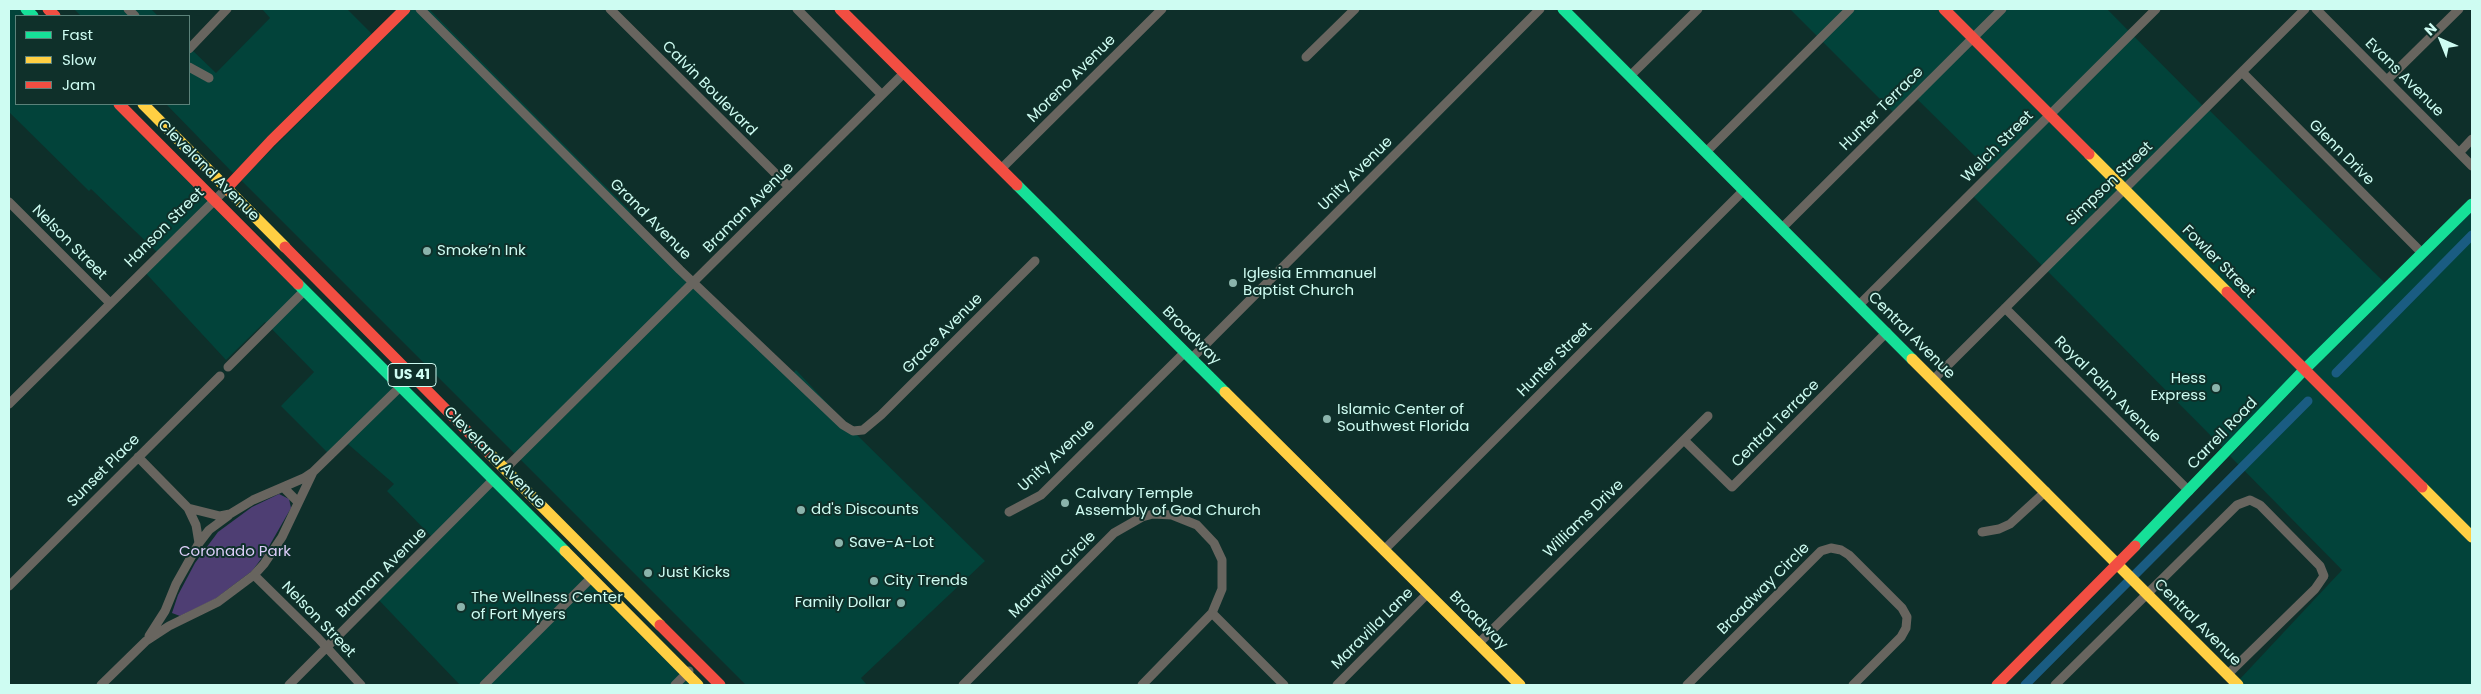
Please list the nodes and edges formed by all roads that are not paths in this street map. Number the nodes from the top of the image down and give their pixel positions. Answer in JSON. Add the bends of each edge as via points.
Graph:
{"nodes":[{"id":1,"x":228,"y":9,"type":"edge"},
{"id":2,"x":405,"y":9,"type":"edge"},
{"id":3,"x":420,"y":9,"type":"edge"},
{"id":4,"x":610,"y":9,"type":"edge"},
{"id":5,"x":797,"y":9,"type":"edge"},
{"id":6,"x":840,"y":9,"type":"edge"},
{"id":7,"x":1162,"y":9,"type":"edge"},
{"id":8,"x":1355,"y":9,"type":"edge"},
{"id":9,"x":1540,"y":9,"type":"edge"},
{"id":10,"x":1563,"y":9,"type":"edge"},
{"id":11,"x":1698,"y":9,"type":"edge"},
{"id":12,"x":1850,"y":9,"type":"edge"},
{"id":13,"x":1944,"y":9,"type":"edge"},
{"id":14,"x":2002,"y":9,"type":"edge"},
{"id":15,"x":2156,"y":9,"type":"edge"},
{"id":16,"x":2305,"y":9,"type":"edge"},
{"id":17,"x":2316,"y":9,"type":"edge"},
{"id":18,"x":2459,"y":9,"type":"edge"},
{"id":19,"x":1973,"y":38,"type":"junction"},
{"id":20,"x":190,"y":48,"type":"edge"},
{"id":21,"x":1306,"y":57,"type":"dead end"},
{"id":22,"x":190,"y":68,"type":"edge"},
{"id":23,"x":2242,"y":72,"type":"junction"},
{"id":24,"x":904,"y":73,"type":"junction"},
{"id":25,"x":1630,"y":76,"type":"junction"},
{"id":26,"x":209,"y":78,"type":"dead end"},
{"id":27,"x":2387,"y":80,"type":"junction"},
{"id":28,"x":882,"y":94,"type":"junction"},
{"id":29,"x":120,"y":105,"type":"edge"},
{"id":30,"x":144,"y":105,"type":"edge"},
{"id":31,"x":2050,"y":115,"type":"junction"},
{"id":32,"x":2472,"y":139,"type":"edge"},
{"id":33,"x":1706,"y":152,"type":"junction"},
{"id":34,"x":2459,"y":153,"type":"junction"},
{"id":35,"x":2472,"y":166,"type":"edge"},
{"id":36,"x":1001,"y":169,"type":"junction"},
{"id":37,"x":789,"y":187,"type":"junction"},
{"id":38,"x":226,"y":189,"type":"junction"},
{"id":39,"x":2123,"y":189,"type":"junction"},
{"id":40,"x":1744,"y":190,"type":"junction"},
{"id":41,"x":215,"y":200,"type":"junction"},
{"id":42,"x":9,"y":202,"type":"edge"},
{"id":43,"x":2472,"y":204,"type":"edge"},
{"id":44,"x":1782,"y":228,"type":"junction"},
{"id":45,"x":2422,"y":253,"type":"junction"},
{"id":46,"x":1035,"y":261,"type":"dead end"},
{"id":47,"x":694,"y":282,"type":"junction"},
{"id":48,"x":305,"y":290,"type":"junction"},
{"id":49,"x":110,"y":304,"type":"junction"},
{"id":50,"x":1859,"y":305,"type":"junction"},
{"id":51,"x":2005,"y":308,"type":"junction"},
{"id":52,"x":1887,"y":332,"type":"junction"},
{"id":53,"x":1188,"y":355,"type":"junction"},
{"id":54,"x":228,"y":367,"type":"dead end"},
{"id":55,"x":2305,"y":370,"type":"junction"},
{"id":56,"x":220,"y":376,"type":"dead end"},
{"id":57,"x":1934,"y":379,"type":"junction"},
{"id":58,"x":401,"y":386,"type":"junction"},
{"id":59,"x":9,"y":404,"type":"edge"},
{"id":60,"x":1708,"y":416,"type":"dead end"},
{"id":61,"x":869,"y":425,"type":"joint"},
{"id":62,"x":1684,"y":440,"type":"junction"},
{"id":63,"x":468,"y":454,"type":"junction"},
{"id":64,"x":138,"y":458,"type":"junction"},
{"id":65,"x":505,"y":469,"type":"junction"},
{"id":66,"x":313,"y":472,"type":"junction"},
{"id":67,"x":494,"y":480,"type":"junction"},
{"id":68,"x":283,"y":487,"type":"junction"},
{"id":69,"x":2046,"y":491,"type":"junction"},
{"id":70,"x":2189,"y":491,"type":"junction"},
{"id":71,"x":531,"y":495,"type":"junction"},
{"id":72,"x":298,"y":502,"type":"junction"},
{"id":73,"x":188,"y":508,"type":"junction"},
{"id":74,"x":1009,"y":512,"type":"dead end"},
{"id":75,"x":230,"y":514,"type":"junction"},
{"id":76,"x":1982,"y":532,"type":"dead end"},
{"id":77,"x":2472,"y":537,"type":"edge"},
{"id":78,"x":199,"y":543,"type":"junction"},
{"id":79,"x":1385,"y":550,"type":"junction"},
{"id":80,"x":2121,"y":567,"type":"junction"},
{"id":81,"x":254,"y":575,"type":"junction"},
{"id":82,"x":591,"y":578,"type":"junction"},
{"id":83,"x":9,"y":586,"type":"edge"},
{"id":84,"x":2144,"y":591,"type":"junction"},
{"id":85,"x":1428,"y":593,"type":"junction"},
{"id":86,"x":1212,"y":613,"type":"junction"},
{"id":87,"x":146,"y":641,"type":"junction"},
{"id":88,"x":1479,"y":643,"type":"junction"},
{"id":89,"x":327,"y":647,"type":"junction"},
{"id":90,"x":698,"y":663,"type":"junction"},
{"id":91,"x":687,"y":674,"type":"junction"},
{"id":92,"x":2227,"y":675,"type":"junction"},
{"id":93,"x":101,"y":685,"type":"edge"},
{"id":94,"x":289,"y":685,"type":"edge"},
{"id":95,"x":361,"y":685,"type":"edge"},
{"id":96,"x":484,"y":685,"type":"edge"},
{"id":97,"x":675,"y":685,"type":"edge"},
{"id":98,"x":698,"y":685,"type":"edge"},
{"id":99,"x":720,"y":685,"type":"edge"},
{"id":100,"x":963,"y":685,"type":"edge"},
{"id":101,"x":1142,"y":685,"type":"edge"},
{"id":102,"x":1284,"y":685,"type":"edge"},
{"id":103,"x":1336,"y":685,"type":"edge"},
{"id":104,"x":1520,"y":685,"type":"edge"},
{"id":105,"x":1687,"y":685,"type":"edge"},
{"id":106,"x":1853,"y":685,"type":"edge"},
{"id":107,"x":1997,"y":685,"type":"edge"},
{"id":108,"x":2054,"y":685,"type":"edge"},
{"id":109,"x":2238,"y":685,"type":"edge"}],
"edges":[{"from":1,"to":20,"type":"street"},
{"from":2,"to":38,"type":"street","name":"Hanson Street"},
{"from":3,"to":47,"type":"street","name":"Grand Avenue"},
{"from":4,"to":37,"type":"street","name":"Calvin Boulevard"},
{"from":5,"to":28,"type":"street"},
{"from":6,"to":24,"type":"street","name":"Broadway"},
{"from":7,"to":36,"type":"street","name":"Moreno Avenue"},
{"from":8,"to":21,"type":"street"},
{"from":9,"to":53,"type":"street","name":"Unity Avenue"},
{"from":10,"to":25,"type":"street","name":"Central Avenue"},
{"from":11,"to":25,"type":"street"},
{"from":12,"to":33,"type":"street"},
{"from":13,"to":19,"type":"street","name":"Fowler Street"},
{"from":14,"to":19,"type":"street","name":"Hunter Terrace"},
{"from":15,"to":31,"type":"street","name":"Welch Street"},
{"from":16,"to":23,"type":"street","name":"Simpson Street"},
{"from":17,"to":27,"type":"street","name":"Evans Avenue"},
{"from":18,"to":27,"type":"street"},
{"from":19,"to":31,"type":"street","name":"Fowler Street"},
{"from":19,"to":44,"type":"street","name":"Hunter Terrace"},
{"from":22,"to":26,"type":"street"},
{"from":23,"to":39,"type":"street","name":"Simpson Street"},
{"from":23,"to":45,"type":"street","name":"Glenn Drive"},
{"from":24,"to":28,"type":"street","name":"Braman Avenue"},
{"from":24,"to":36,"type":"street","name":"Broadway"},
{"from":25,"to":33,"type":"street","name":"Central Avenue"},
{"from":27,"to":34,"type":"street","name":"Evans Avenue"},
{"from":28,"to":37,"type":"street","name":"Braman Avenue"},
{"from":29,"to":41,"type":"street","name":"Cleveland Avenue","number":"US 41"},
{"from":30,"to":38,"type":"street","name":"Cleveland Avenue","number":"US 41"},
{"from":31,"to":39,"type":"street","name":"Fowler Street"},
{"from":31,"to":50,"type":"street","name":"Welch Street"},
{"from":32,"to":34,"type":"street"},
{"from":33,"to":40,"type":"street","name":"Central Avenue"},
{"from":34,"to":35,"type":"street","name":"Evans Avenue"},
{"from":36,"to":53,"type":"street","name":"Broadway"},
{"from":37,"to":47,"type":"street","name":"Braman Avenue"},
{"from":38,"to":41,"type":"street","name":"Hanson Street"},
{"from":38,"to":65,"type":"street","name":"Cleveland Avenue","number":"US 41"},
{"from":39,"to":51,"type":"street","name":"Simpson Street"},
{"from":39,"to":55,"type":"street","name":"Fowler Street"},
{"from":40,"to":44,"type":"street","name":"Central Avenue"},
{"from":40,"to":79,"type":"street","name":"Hunter Street"},
{"from":41,"to":48,"type":"street","name":"Cleveland Avenue","number":"US 41"},
{"from":41,"to":49,"type":"street","name":"Hanson Street"},
{"from":42,"to":49,"type":"street","name":"Nelson Street"},
{"from":43,"to":45,"type":"street","name":"Carrell Road"},
{"from":44,"to":50,"type":"street","name":"Central Avenue"},
{"from":45,"to":55,"type":"street","name":"Carrell Road"},
{"from":46,"to":61,"type":"street","name":"Grace Avenue"},
{"from":47,"to":61,"type":"street","name":"Grand Avenue","via":[[842,425],[853,431],[863,430]]},
{"from":47,"to":65,"type":"street","name":"Braman Avenue"},
{"from":48,"to":54,"type":"street"},
{"from":48,"to":58,"type":"street","name":"Cleveland Avenue","number":"US 41"},
{"from":49,"to":59,"type":"street","name":"Hanson Street"},
{"from":50,"to":52,"type":"street","name":"Central Avenue"},
{"from":51,"to":57,"type":"street","name":"Simpson Street"},
{"from":51,"to":70,"type":"street","name":"Royal Palm Avenue"},
{"from":52,"to":57,"type":"street","name":"Central Avenue"},
{"from":52,"to":62,"type":"street","name":"Central Terrace","via":[[1732,487]]},
{"from":53,"to":74,"type":"street","name":"Unity Avenue","via":[[1041,495]]},
{"from":53,"to":79,"type":"street","name":"Broadway"},
{"from":55,"to":70,"type":"street","name":"Carrell Road"},
{"from":55,"to":77,"type":"street","name":"Fowler Street"},
{"from":56,"to":64,"type":"street","name":"Sunset Place"},
{"from":57,"to":69,"type":"street","name":"Central Avenue"},
{"from":58,"to":63,"type":"street","name":"Cleveland Avenue","number":"US 41"},
{"from":58,"to":66,"type":"street"},
{"from":60,"to":62,"type":"street","name":"Williams Drive"},
{"from":62,"to":88,"type":"street","name":"Williams Drive"},
{"from":63,"to":65,"type":"street"},
{"from":63,"to":67,"type":"street","name":"Cleveland Avenue","number":"US 41"},
{"from":64,"to":73,"type":"street"},
{"from":64,"to":83,"type":"street","name":"Sunset Place"},
{"from":65,"to":71,"type":"street","name":"Cleveland Avenue","number":"US 41"},
{"from":66,"to":68,"type":"street"},
{"from":66,"to":72,"type":"street"},
{"from":67,"to":71,"type":"street","via":[[509,482]]},
{"from":67,"to":82,"type":"street","name":"Cleveland Avenue","number":"US 41"},
{"from":67,"to":89,"type":"street","name":"Braman Avenue"},
{"from":68,"to":72,"type":"street"},
{"from":68,"to":75,"type":"street"},
{"from":69,"to":76,"type":"street","via":[[2010,524]]},
{"from":69,"to":80,"type":"street","name":"Central Avenue"},
{"from":70,"to":80,"type":"street","name":"Carrell Road"},
{"from":71,"to":90,"type":"street","name":"Cleveland Avenue","number":"US 41"},
{"from":72,"to":81,"type":"street","via":[[276,547]]},
{"from":73,"to":75,"type":"street","via":[[220,516]]},
{"from":73,"to":78,"type":"street","via":[[196,525]]},
{"from":75,"to":78,"type":"street","via":[[209,530]]},
{"from":78,"to":87,"type":"street"},
{"from":79,"to":85,"type":"street","name":"Broadway"},
{"from":80,"to":84,"type":"street","name":"Central Avenue"},
{"from":80,"to":107,"type":"street","name":"Carrell Road"},
{"from":81,"to":87,"type":"street","via":[[218,602]]},
{"from":81,"to":89,"type":"street","name":"Nelson Street"},
{"from":82,"to":91,"type":"street","name":"Cleveland Avenue","number":"US 41"},
{"from":82,"to":96,"type":"street"},
{"from":84,"to":92,"type":"street","name":"Central Avenue"},
{"from":84,"to":92,"type":"street","via":[[2237,505],[2250,500],[2320,566],[2324,576],[2315,590]]},
{"from":84,"to":108,"type":"street"},
{"from":85,"to":88,"type":"street","name":"Broadway"},
{"from":85,"to":103,"type":"street","name":"Maravilla Lane"},
{"from":86,"to":100,"type":"street","name":"Maravilla Circle","via":[[1220,598],[1224,578],[1222,560],[1214,543],[1201,528],[1184,518],[1163,514],[1142,517],[1114,533]]},
{"from":86,"to":101,"type":"street","name":"Maravilla Circle"},
{"from":86,"to":102,"type":"street"},
{"from":87,"to":93,"type":"street"},
{"from":88,"to":104,"type":"street","name":"Broadway"},
{"from":89,"to":94,"type":"street","name":"Braman Avenue"},
{"from":89,"to":95,"type":"street","name":"Nelson Street"},
{"from":90,"to":91,"type":"street"},
{"from":90,"to":99,"type":"street","name":"Cleveland Avenue","number":"US 41"},
{"from":91,"to":97,"type":"street"},
{"from":91,"to":98,"type":"street","name":"Cleveland Avenue","number":"US 41"},
{"from":92,"to":109,"type":"street","name":"Central Avenue"},
{"from":105,"to":106,"type":"street","name":"Broadway Circle","via":[[1821,551],[1831,548],[1849,556],[1902,608],[1907,617],[1901,637]]}]}
